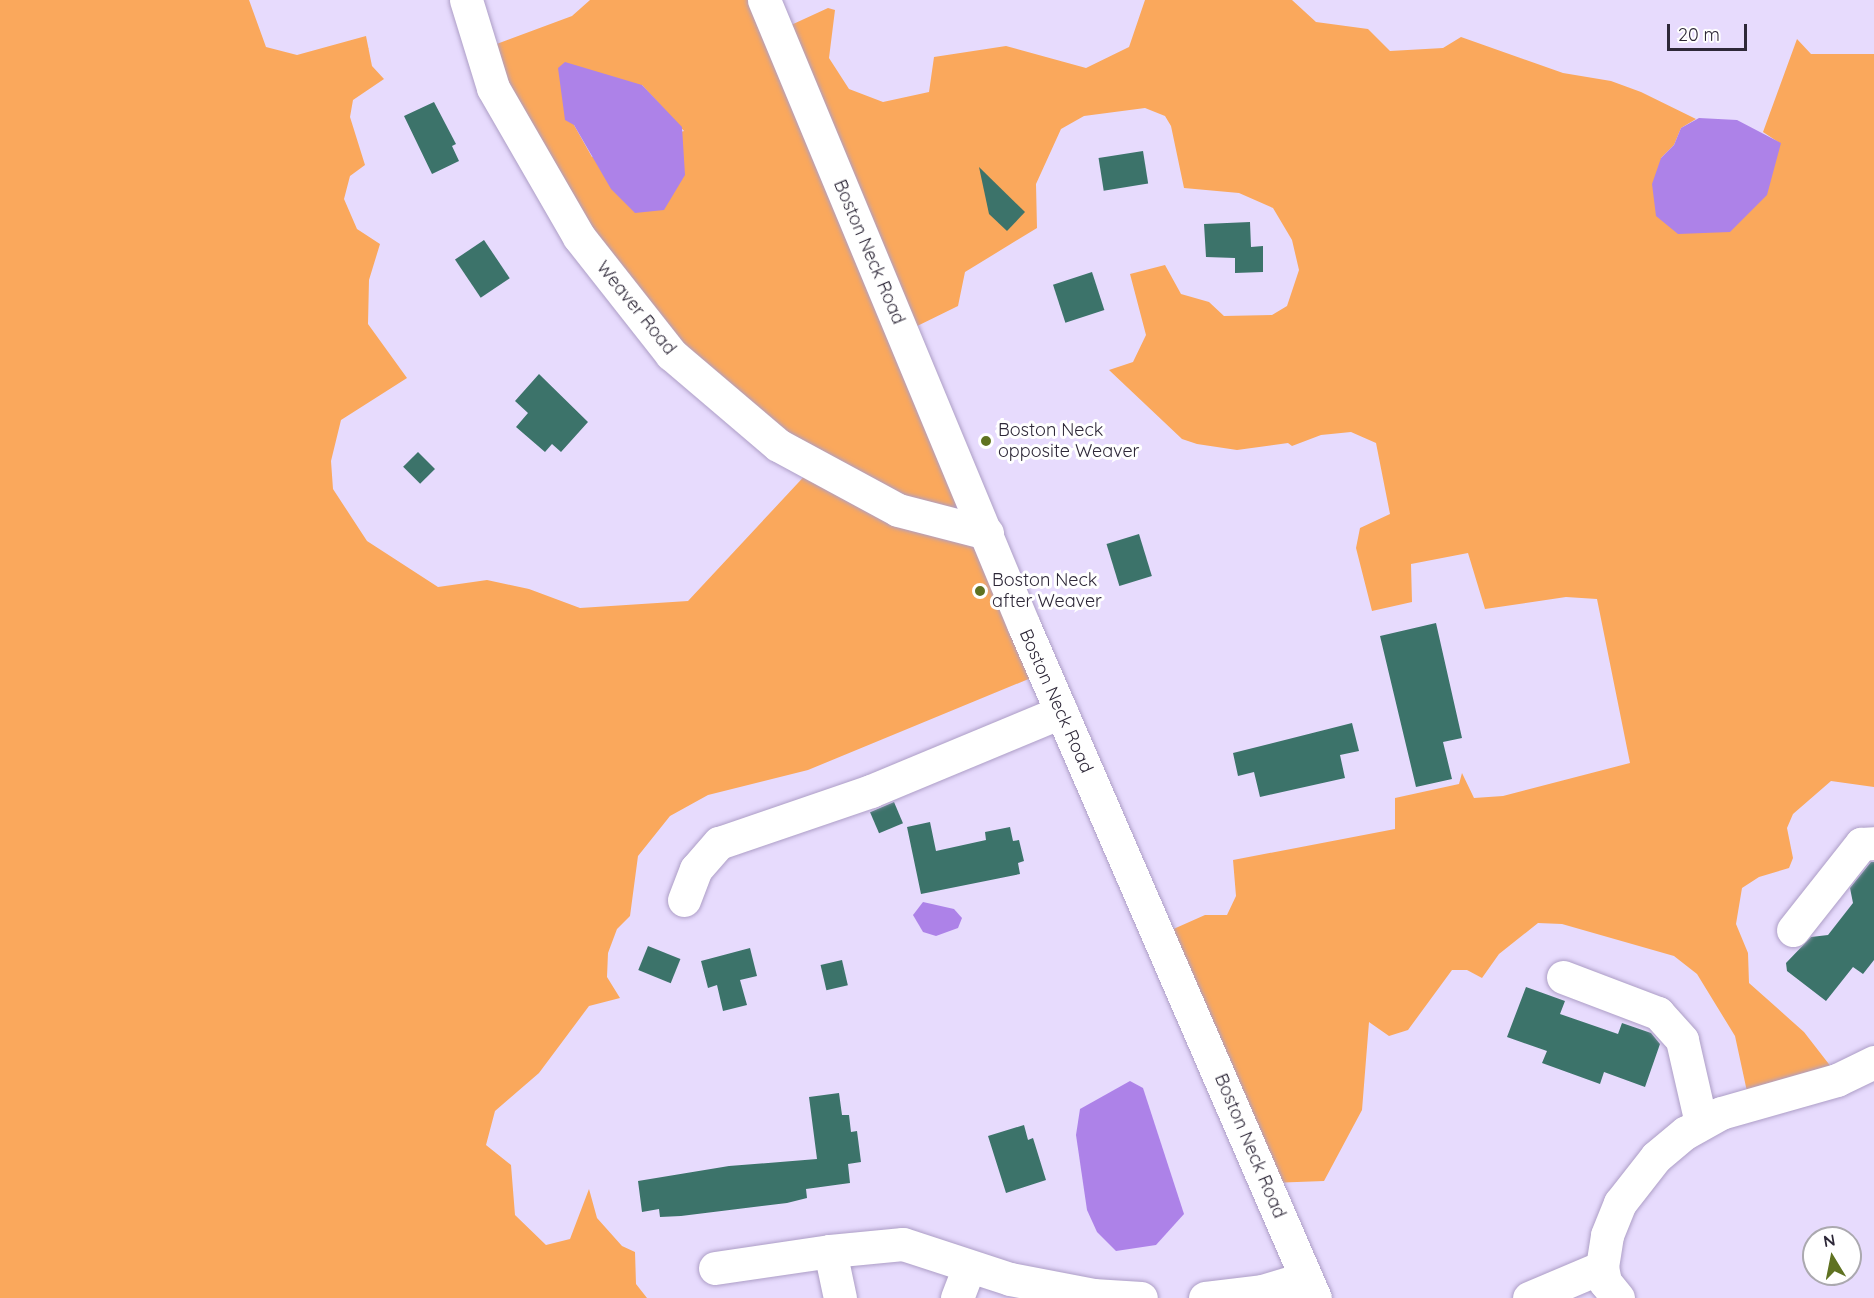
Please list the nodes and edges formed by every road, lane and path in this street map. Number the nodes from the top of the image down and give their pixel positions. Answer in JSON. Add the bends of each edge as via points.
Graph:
{"nodes":[{"id":1,"x":466,"y":0,"type":"edge"},
{"id":2,"x":765,"y":0,"type":"edge"},
{"id":3,"x":987,"y":533,"type":"junction"},
{"id":4,"x":1061,"y":712,"type":"junction"},
{"id":5,"x":1874,"y":843,"type":"edge"},
{"id":6,"x":684,"y":900,"type":"dead end"},
{"id":7,"x":1793,"y":930,"type":"dead end"},
{"id":8,"x":1563,"y":977,"type":"dead end"},
{"id":9,"x":1874,"y":1062,"type":"edge"},
{"id":10,"x":1701,"y":1123,"type":"junction"},
{"id":11,"x":830,"y":1251,"type":"junction"},
{"id":12,"x":969,"y":1267,"type":"junction"},
{"id":13,"x":715,"y":1268,"type":"dead end"},
{"id":14,"x":1310,"y":1288,"type":"edge"},
{"id":15,"x":1611,"y":1290,"type":"edge"},
{"id":16,"x":1066,"y":1294,"type":"edge"},
{"id":17,"x":840,"y":1298,"type":"edge"},
{"id":18,"x":957,"y":1298,"type":"edge"},
{"id":19,"x":1141,"y":1298,"type":"edge"},
{"id":20,"x":1205,"y":1298,"type":"edge"},
{"id":21,"x":1529,"y":1298,"type":"edge"}],
"edges":[{"from":1,"to":3,"type":"street","name":"Weaver Road","via":[[493,88],[579,237],[671,354],[778,445],[898,510]]},
{"from":2,"to":3,"type":"street","name":"Boston Neck Road"},
{"from":3,"to":4,"type":"street","name":"Boston Neck Road"},
{"from":4,"to":6,"type":"street","via":[[871,790],[719,843],[696,869]]},
{"from":4,"to":14,"type":"street","name":"Boston Neck Road"},
{"from":5,"to":7,"type":"street","via":[[1861,844]]},
{"from":8,"to":10,"type":"street","via":[[1658,1013],[1682,1040]]},
{"from":9,"to":10,"type":"street","via":[[1837,1080],[1721,1113]]},
{"from":10,"to":15,"type":"street","via":[[1656,1157],[1626,1195],[1606,1235]]},
{"from":11,"to":12,"type":"street","via":[[903,1244]]},
{"from":11,"to":13,"type":"street"},
{"from":11,"to":17,"type":"street"},
{"from":12,"to":16,"type":"street"},
{"from":12,"to":18,"type":"street"},
{"from":14,"to":20,"type":"street"},
{"from":15,"to":21,"type":"street"},
{"from":16,"to":19,"type":"street"}]}
